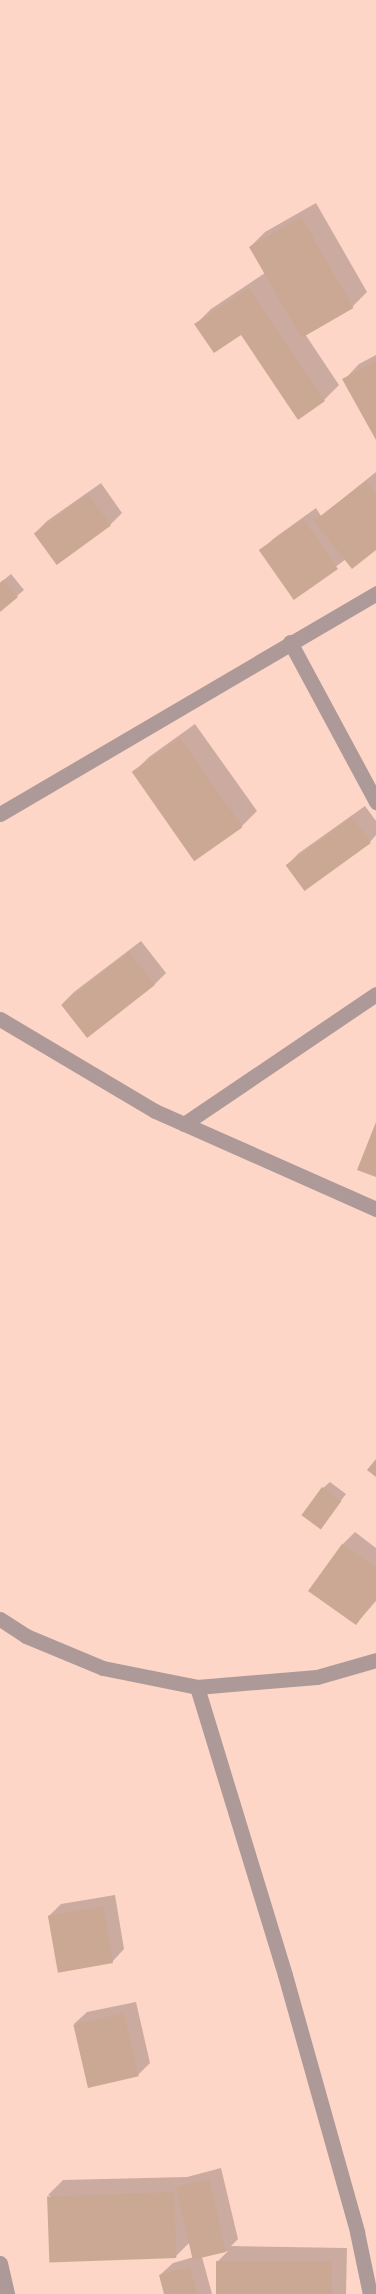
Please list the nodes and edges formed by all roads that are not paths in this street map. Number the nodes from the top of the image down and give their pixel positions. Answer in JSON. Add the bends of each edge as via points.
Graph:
{"nodes":[{"id":1,"x":376,"y":593,"type":"edge"},
{"id":2,"x":290,"y":642,"type":"junction"},
{"id":3,"x":376,"y":802,"type":"edge"},
{"id":4,"x":0,"y":814,"type":"edge"},
{"id":5,"x":376,"y":994,"type":"edge"},
{"id":6,"x":0,"y":1019,"type":"edge"},
{"id":7,"x":184,"y":1124,"type":"junction"},
{"id":8,"x":376,"y":1209,"type":"edge"},
{"id":9,"x":0,"y":1619,"type":"edge"},
{"id":10,"x":376,"y":1660,"type":"edge"},
{"id":11,"x":197,"y":1687,"type":"junction"},
{"id":12,"x":0,"y":2263,"type":"edge"},
{"id":13,"x":7,"y":2294,"type":"edge"},
{"id":14,"x":370,"y":2294,"type":"edge"}],
"edges":[{"from":1,"to":2,"type":"street"},
{"from":2,"to":3,"type":"street"},
{"from":2,"to":4,"type":"street"},
{"from":5,"to":7,"type":"street"},
{"from":6,"to":7,"type":"street","via":[[155,1111]]},
{"from":7,"to":8,"type":"street"},
{"from":9,"to":11,"type":"street","via":[[26,1636],[103,1668]]},
{"from":10,"to":11,"type":"street","via":[[317,1677]]},
{"from":11,"to":14,"type":"street","via":[[285,1975],[357,2232]]},
{"from":12,"to":13,"type":"street"}]}
